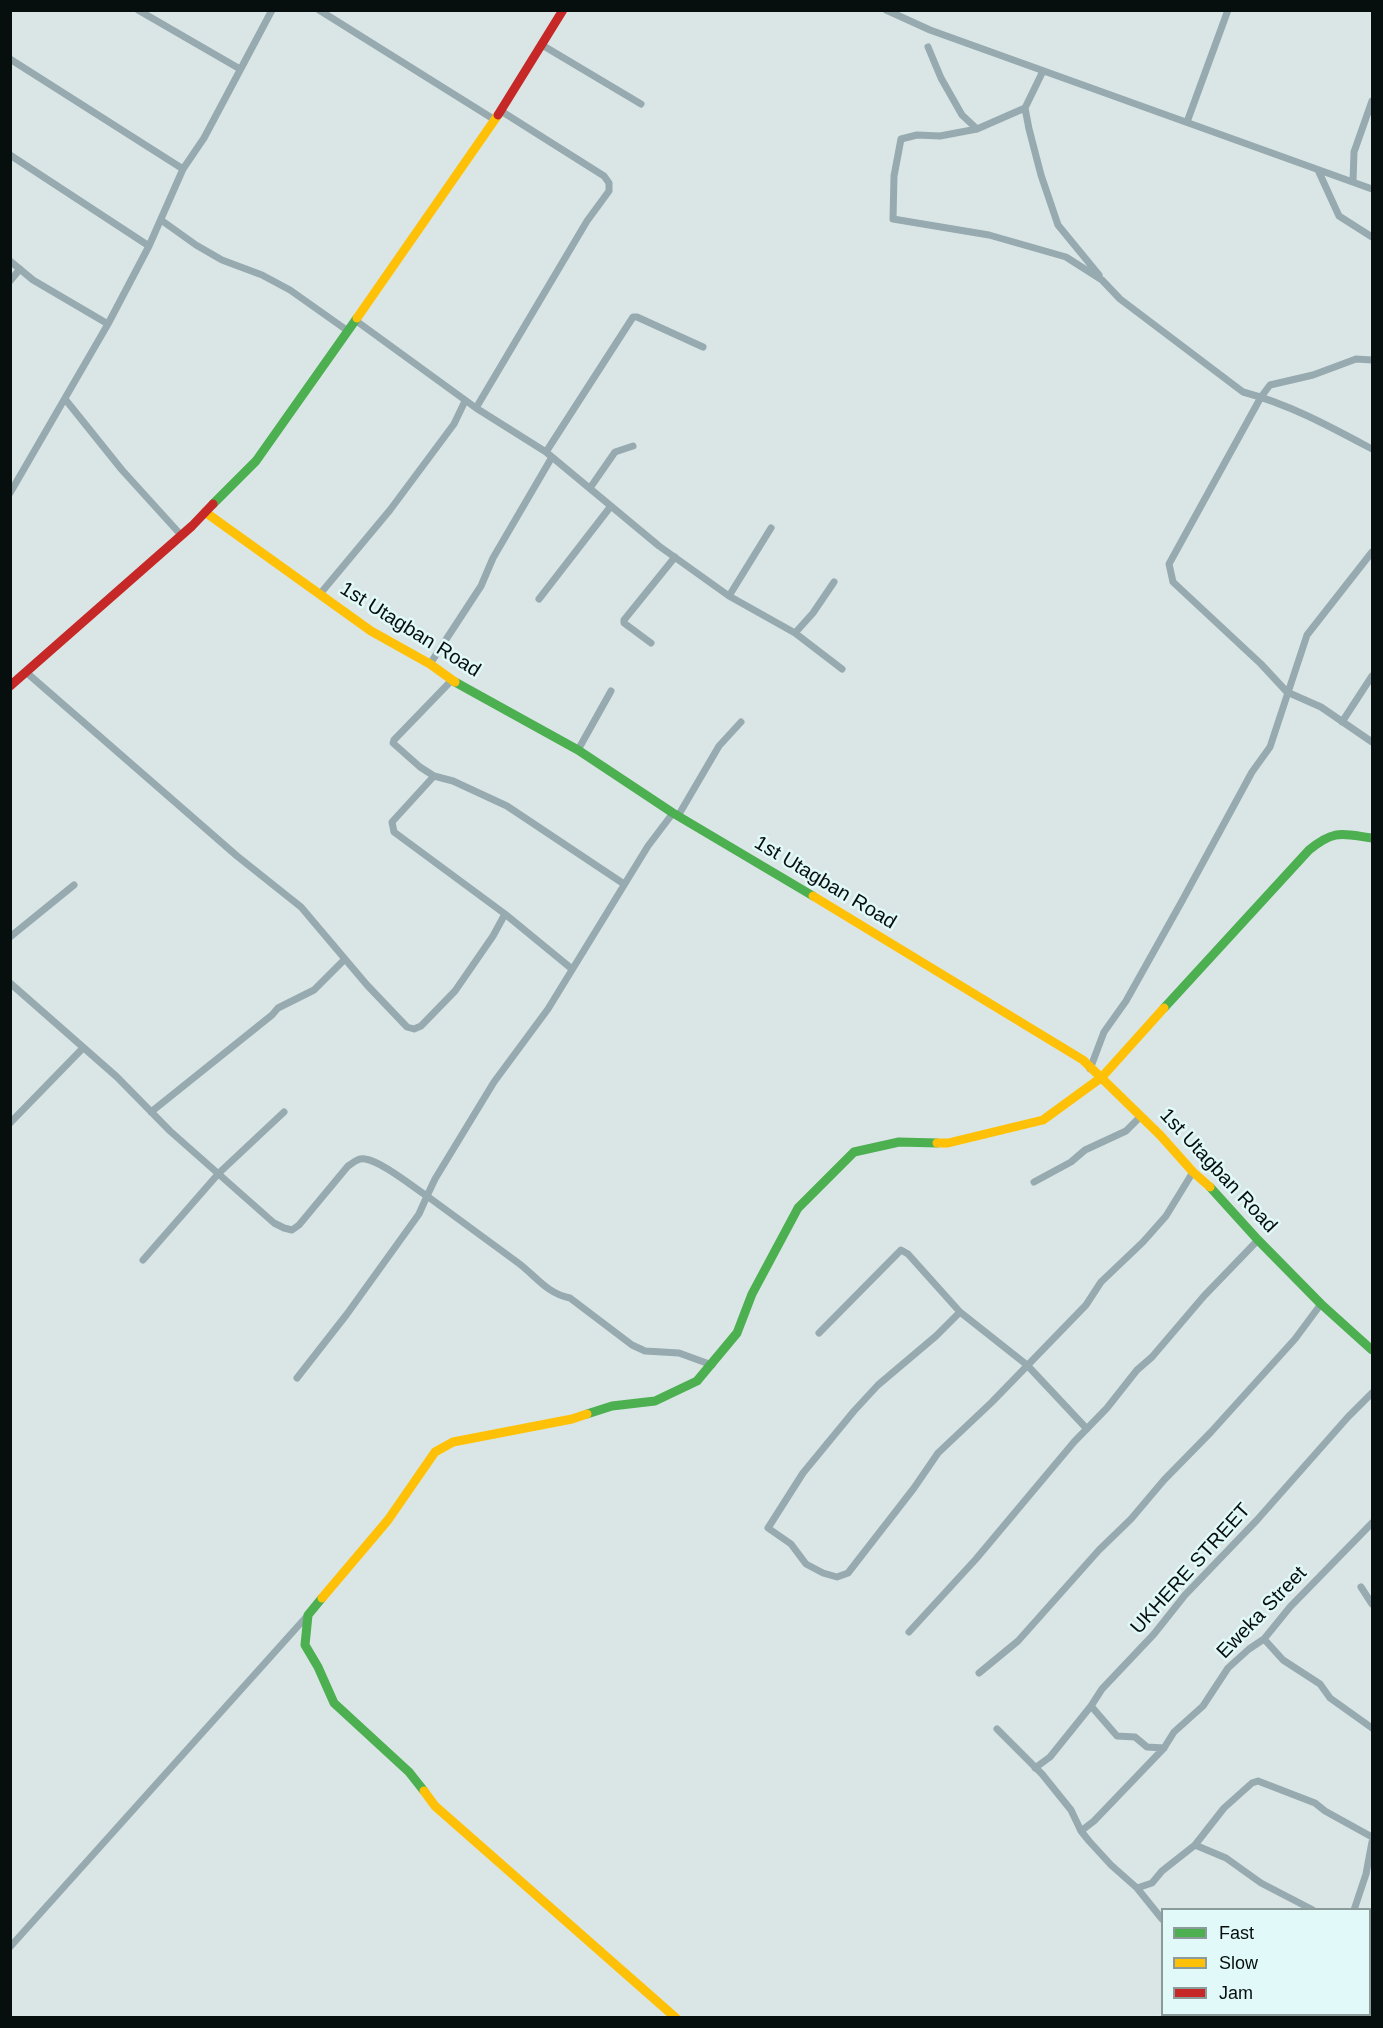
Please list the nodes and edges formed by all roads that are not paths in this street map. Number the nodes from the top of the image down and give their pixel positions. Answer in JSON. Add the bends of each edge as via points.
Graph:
{"nodes":[{"id":1,"x":138,"y":10,"type":"edge"},
{"id":2,"x":272,"y":10,"type":"edge"},
{"id":3,"x":319,"y":10,"type":"edge"},
{"id":4,"x":563,"y":10,"type":"edge"},
{"id":5,"x":886,"y":10,"type":"edge"},
{"id":6,"x":1228,"y":10,"type":"edge"},
{"id":7,"x":542,"y":45,"type":"junction"},
{"id":8,"x":928,"y":47,"type":"dead end"},
{"id":9,"x":10,"y":59,"type":"edge"},
{"id":10,"x":240,"y":69,"type":"junction"},
{"id":11,"x":1043,"y":71,"type":"junction"},
{"id":12,"x":1372,"y":101,"type":"edge"},
{"id":13,"x":641,"y":104,"type":"dead end"},
{"id":14,"x":1025,"y":108,"type":"junction"},
{"id":15,"x":498,"y":116,"type":"junction"},
{"id":16,"x":1187,"y":122,"type":"junction"},
{"id":17,"x":977,"y":129,"type":"junction"},
{"id":18,"x":10,"y":155,"type":"edge"},
{"id":19,"x":183,"y":169,"type":"junction"},
{"id":20,"x":1318,"y":170,"type":"junction"},
{"id":21,"x":1353,"y":182,"type":"junction"},
{"id":22,"x":1372,"y":189,"type":"edge"},
{"id":23,"x":161,"y":220,"type":"junction"},
{"id":24,"x":1372,"y":237,"type":"edge"},
{"id":25,"x":149,"y":246,"type":"junction"},
{"id":26,"x":10,"y":261,"type":"edge"},
{"id":27,"x":20,"y":269,"type":"junction"},
{"id":28,"x":1102,"y":280,"type":"junction"},
{"id":29,"x":10,"y":281,"type":"edge"},
{"id":30,"x":356,"y":320,"type":"junction"},
{"id":31,"x":108,"y":324,"type":"junction"},
{"id":32,"x":348,"y":331,"type":"junction"},
{"id":33,"x":703,"y":347,"type":"dead end"},
{"id":34,"x":1372,"y":360,"type":"edge"},
{"id":35,"x":1261,"y":397,"type":"junction"},
{"id":36,"x":65,"y":399,"type":"junction"},
{"id":37,"x":465,"y":401,"type":"junction"},
{"id":38,"x":476,"y":408,"type":"junction"},
{"id":39,"x":633,"y":446,"type":"dead end"},
{"id":40,"x":1372,"y":449,"type":"edge"},
{"id":41,"x":549,"y":455,"type":"junction"},
{"id":42,"x":590,"y":488,"type":"junction"},
{"id":43,"x":10,"y":493,"type":"edge"},
{"id":44,"x":611,"y":506,"type":"junction"},
{"id":45,"x":205,"y":512,"type":"junction"},
{"id":46,"x":771,"y":528,"type":"dead end"},
{"id":47,"x":181,"y":536,"type":"junction"},
{"id":48,"x":1372,"y":552,"type":"edge"},
{"id":49,"x":675,"y":557,"type":"junction"},
{"id":50,"x":834,"y":582,"type":"dead end"},
{"id":51,"x":320,"y":594,"type":"junction"},
{"id":52,"x":729,"y":596,"type":"junction"},
{"id":53,"x":539,"y":599,"type":"dead end"},
{"id":54,"x":795,"y":633,"type":"junction"},
{"id":55,"x":651,"y":643,"type":"dead end"},
{"id":56,"x":430,"y":664,"type":"junction"},
{"id":57,"x":842,"y":669,"type":"dead end"},
{"id":58,"x":27,"y":673,"type":"junction"},
{"id":59,"x":1372,"y":676,"type":"edge"},
{"id":60,"x":452,"y":680,"type":"junction"},
{"id":61,"x":10,"y":686,"type":"edge"},
{"id":62,"x":611,"y":692,"type":"dead end"},
{"id":63,"x":1287,"y":692,"type":"junction"},
{"id":64,"x":741,"y":722,"type":"dead end"},
{"id":65,"x":1342,"y":722,"type":"junction"},
{"id":66,"x":1372,"y":741,"type":"edge"},
{"id":67,"x":578,"y":750,"type":"junction"},
{"id":68,"x":434,"y":776,"type":"junction"},
{"id":69,"x":675,"y":815,"type":"junction"},
{"id":70,"x":1372,"y":838,"type":"edge"},
{"id":71,"x":624,"y":884,"type":"junction"},
{"id":72,"x":74,"y":885,"type":"dead end"},
{"id":73,"x":505,"y":914,"type":"junction"},
{"id":74,"x":10,"y":937,"type":"edge"},
{"id":75,"x":345,"y":959,"type":"junction"},
{"id":76,"x":572,"y":969,"type":"junction"},
{"id":77,"x":10,"y":983,"type":"edge"},
{"id":78,"x":83,"y":1048,"type":"junction"},
{"id":79,"x":1090,"y":1069,"type":"junction"},
{"id":80,"x":1102,"y":1077,"type":"junction"},
{"id":81,"x":151,"y":1112,"type":"junction"},
{"id":82,"x":284,"y":1112,"type":"dead end"},
{"id":83,"x":1141,"y":1116,"type":"junction"},
{"id":84,"x":10,"y":1123,"type":"edge"},
{"id":85,"x":1193,"y":1172,"type":"junction"},
{"id":86,"x":219,"y":1173,"type":"junction"},
{"id":87,"x":1034,"y":1182,"type":"dead end"},
{"id":88,"x":427,"y":1196,"type":"junction"},
{"id":89,"x":1258,"y":1240,"type":"junction"},
{"id":90,"x":143,"y":1260,"type":"dead end"},
{"id":91,"x":1321,"y":1304,"type":"junction"},
{"id":92,"x":960,"y":1312,"type":"junction"},
{"id":93,"x":819,"y":1333,"type":"dead end"},
{"id":94,"x":1371,"y":1347,"type":"edge"},
{"id":95,"x":712,"y":1365,"type":"junction"},
{"id":96,"x":1027,"y":1365,"type":"junction"},
{"id":97,"x":297,"y":1378,"type":"dead end"},
{"id":98,"x":1372,"y":1393,"type":"edge"},
{"id":99,"x":1087,"y":1429,"type":"junction"},
{"id":100,"x":1372,"y":1523,"type":"edge"},
{"id":101,"x":1361,"y":1587,"type":"dead end"},
{"id":102,"x":1372,"y":1604,"type":"edge"},
{"id":103,"x":308,"y":1615,"type":"junction"},
{"id":104,"x":909,"y":1632,"type":"dead end"},
{"id":105,"x":1264,"y":1639,"type":"junction"},
{"id":106,"x":979,"y":1673,"type":"dead end"},
{"id":107,"x":1091,"y":1706,"type":"junction"},
{"id":108,"x":1372,"y":1728,"type":"edge"},
{"id":109,"x":997,"y":1729,"type":"dead end"},
{"id":110,"x":1164,"y":1748,"type":"junction"},
{"id":111,"x":1035,"y":1768,"type":"junction"},
{"id":112,"x":1081,"y":1831,"type":"junction"},
{"id":113,"x":1372,"y":1837,"type":"edge"},
{"id":114,"x":1372,"y":1842,"type":"edge"},
{"id":115,"x":1195,"y":1845,"type":"junction"},
{"id":116,"x":1369,"y":1874,"type":"edge"},
{"id":117,"x":1137,"y":1888,"type":"junction"},
{"id":118,"x":1309,"y":1908,"type":"edge"},
{"id":119,"x":1355,"y":1908,"type":"edge"},
{"id":120,"x":1161,"y":1918,"type":"edge"},
{"id":121,"x":10,"y":1947,"type":"edge"},
{"id":122,"x":676,"y":2018,"type":"edge"}],
"edges":[{"from":1,"to":10,"type":"street"},
{"from":2,"to":10,"type":"street"},
{"from":3,"to":15,"type":"street"},
{"from":4,"to":7,"type":"street"},
{"from":5,"to":11,"type":"street"},
{"from":6,"to":16,"type":"street"},
{"from":7,"to":13,"type":"street"},
{"from":7,"to":15,"type":"street"},
{"from":8,"to":17,"type":"street","via":[[962,115]]},
{"from":9,"to":19,"type":"street"},
{"from":10,"to":19,"type":"street"},
{"from":11,"to":14,"type":"street"},
{"from":11,"to":16,"type":"street"},
{"from":12,"to":21,"type":"street","via":[[1354,152]]},
{"from":14,"to":17,"type":"street"},
{"from":14,"to":28,"type":"street","via":[[1058,225]]},
{"from":15,"to":30,"type":"street"},
{"from":15,"to":38,"type":"street","via":[[577,157],[604,176],[609,191]]},
{"from":16,"to":20,"type":"street"},
{"from":17,"to":28,"type":"street","via":[[901,139],[894,177],[893,219],[989,235],[1066,257]]},
{"from":18,"to":25,"type":"street"},
{"from":19,"to":23,"type":"street"},
{"from":20,"to":21,"type":"street"},
{"from":20,"to":24,"type":"street","via":[[1339,216]]},
{"from":21,"to":22,"type":"street"},
{"from":23,"to":25,"type":"street"},
{"from":23,"to":32,"type":"street","via":[[222,260],[290,290]]},
{"from":25,"to":31,"type":"street"},
{"from":26,"to":27,"type":"street"},
{"from":27,"to":29,"type":"street"},
{"from":27,"to":31,"type":"street"},
{"from":28,"to":35,"type":"street","via":[[1120,299],[1190,353],[1243,392]]},
{"from":30,"to":32,"type":"street"},
{"from":30,"to":37,"type":"street"},
{"from":31,"to":36,"type":"street"},
{"from":32,"to":45,"type":"street","via":[[256,460]]},
{"from":33,"to":41,"type":"street","via":[[633,317]]},
{"from":34,"to":35,"type":"street","via":[[1356,359],[1270,385]]},
{"from":35,"to":40,"type":"street","via":[[1319,420]]},
{"from":35,"to":63,"type":"street","via":[[1168,564],[1173,582]]},
{"from":36,"to":43,"type":"street"},
{"from":36,"to":47,"type":"street"},
{"from":37,"to":38,"type":"street"},
{"from":37,"to":51,"type":"street","via":[[454,424],[390,510]]},
{"from":38,"to":41,"type":"street"},
{"from":39,"to":42,"type":"street","via":[[615,452]]},
{"from":41,"to":42,"type":"street"},
{"from":41,"to":56,"type":"street","via":[[481,586]]},
{"from":42,"to":44,"type":"street"},
{"from":44,"to":49,"type":"street"},
{"from":44,"to":53,"type":"street"},
{"from":45,"to":47,"type":"street"},
{"from":45,"to":51,"type":"street","name":"1st Utagban Road"},
{"from":46,"to":52,"type":"street"},
{"from":47,"to":58,"type":"street"},
{"from":48,"to":63,"type":"street","via":[[1307,635]]},
{"from":49,"to":52,"type":"street"},
{"from":49,"to":55,"type":"street","via":[[624,620]]},
{"from":50,"to":54,"type":"street"},
{"from":51,"to":56,"type":"street","name":"1st Utagban Road","via":[[371,631]]},
{"from":52,"to":54,"type":"street"},
{"from":54,"to":57,"type":"street"},
{"from":56,"to":60,"type":"street","name":"1st Utagban Road"},
{"from":58,"to":61,"type":"street"},
{"from":58,"to":75,"type":"street","via":[[300,907]]},
{"from":59,"to":65,"type":"street"},
{"from":60,"to":67,"type":"street","name":"1st Utagban Road"},
{"from":60,"to":68,"type":"street","via":[[393,743]]},
{"from":62,"to":67,"type":"street"},
{"from":63,"to":65,"type":"street","via":[[1321,707]]},
{"from":63,"to":79,"type":"street","via":[[1270,747],[1252,772],[1126,1001],[1104,1032]]},
{"from":64,"to":69,"type":"street","via":[[719,746]]},
{"from":65,"to":66,"type":"street"},
{"from":67,"to":69,"type":"street","name":"1st Utagban Road"},
{"from":68,"to":71,"type":"street","via":[[507,806]]},
{"from":68,"to":73,"type":"street","via":[[392,822],[394,832]]},
{"from":69,"to":71,"type":"street","via":[[648,846]]},
{"from":69,"to":79,"type":"street","name":"1st Utagban Road","via":[[1083,1060]]},
{"from":70,"to":80,"type":"street","via":[[1355,834],[1319,840]]},
{"from":71,"to":76,"type":"street"},
{"from":72,"to":74,"type":"street"},
{"from":73,"to":75,"type":"street","via":[[455,991],[414,1029],[407,1027]]},
{"from":73,"to":76,"type":"street"},
{"from":75,"to":81,"type":"street","via":[[314,990],[278,1008]]},
{"from":76,"to":88,"type":"street","via":[[494,1082]]},
{"from":77,"to":78,"type":"street"},
{"from":78,"to":81,"type":"street"},
{"from":78,"to":84,"type":"street"},
{"from":79,"to":80,"type":"street","name":"1st Utagban Road"},
{"from":80,"to":83,"type":"street","name":"1st Utagban Road"},
{"from":80,"to":95,"type":"street","via":[[1042,1120],[948,1143],[899,1143],[854,1152],[798,1208],[752,1294],[737,1334]]},
{"from":81,"to":86,"type":"street"},
{"from":82,"to":86,"type":"street"},
{"from":83,"to":85,"type":"street","name":"1st Utagban Road"},
{"from":83,"to":87,"type":"street","via":[[1126,1131],[1085,1150]]},
{"from":85,"to":89,"type":"street","name":"1st Utagban Road"},
{"from":85,"to":96,"type":"street","via":[[1166,1216]]},
{"from":86,"to":88,"type":"street","via":[[274,1223],[292,1230],[356,1160],[376,1162]]},
{"from":86,"to":90,"type":"street"},
{"from":88,"to":95,"type":"street","via":[[520,1264],[543,1286],[558,1296],[570,1298],[632,1345],[645,1351],[679,1353]]},
{"from":88,"to":97,"type":"street","via":[[419,1215]]},
{"from":89,"to":91,"type":"street","name":"1st Utagban Road"},
{"from":89,"to":99,"type":"street"},
{"from":91,"to":94,"type":"street","name":"1st Utagban Road"},
{"from":91,"to":106,"type":"street","via":[[1295,1340],[1018,1641]]},
{"from":92,"to":93,"type":"street","via":[[901,1250]]},
{"from":92,"to":96,"type":"street"},
{"from":92,"to":96,"type":"street","via":[[854,1411],[803,1473],[768,1528],[791,1545],[806,1564],[837,1577],[848,1573],[938,1453]]},
{"from":95,"to":103,"type":"street","via":[[697,1381],[654,1401],[612,1406],[572,1419],[453,1442],[435,1452],[388,1520]]},
{"from":96,"to":99,"type":"street"},
{"from":98,"to":107,"type":"street","name":"UKHERE STREET","via":[[1185,1595]]},
{"from":99,"to":104,"type":"street"},
{"from":100,"to":105,"type":"street","name":"Eweka Street"},
{"from":101,"to":102,"type":"street"},
{"from":103,"to":121,"type":"street"},
{"from":103,"to":122,"type":"street","via":[[305,1645],[334,1703],[409,1772],[435,1806]]},
{"from":105,"to":108,"type":"street","via":[[1283,1660],[1320,1684],[1330,1698]]},
{"from":105,"to":110,"type":"street","name":"Eweka Street","via":[[1228,1668],[1203,1706],[1174,1732]]},
{"from":107,"to":110,"type":"street","via":[[1117,1736],[1135,1737],[1147,1747]]},
{"from":107,"to":111,"type":"street","name":"UKHERE STREET","via":[[1050,1757]]},
{"from":109,"to":111,"type":"street"},
{"from":110,"to":112,"type":"street","name":"Eweka Street"},
{"from":111,"to":112,"type":"street","via":[[1071,1810]]},
{"from":112,"to":117,"type":"street"},
{"from":113,"to":115,"type":"street","via":[[1315,1803],[1258,1781],[1224,1808]]},
{"from":114,"to":116,"type":"street"},
{"from":115,"to":117,"type":"street","via":[[1152,1883]]},
{"from":115,"to":118,"type":"street","via":[[1226,1858],[1261,1883]]},
{"from":116,"to":119,"type":"street"},
{"from":117,"to":120,"type":"street"}]}
